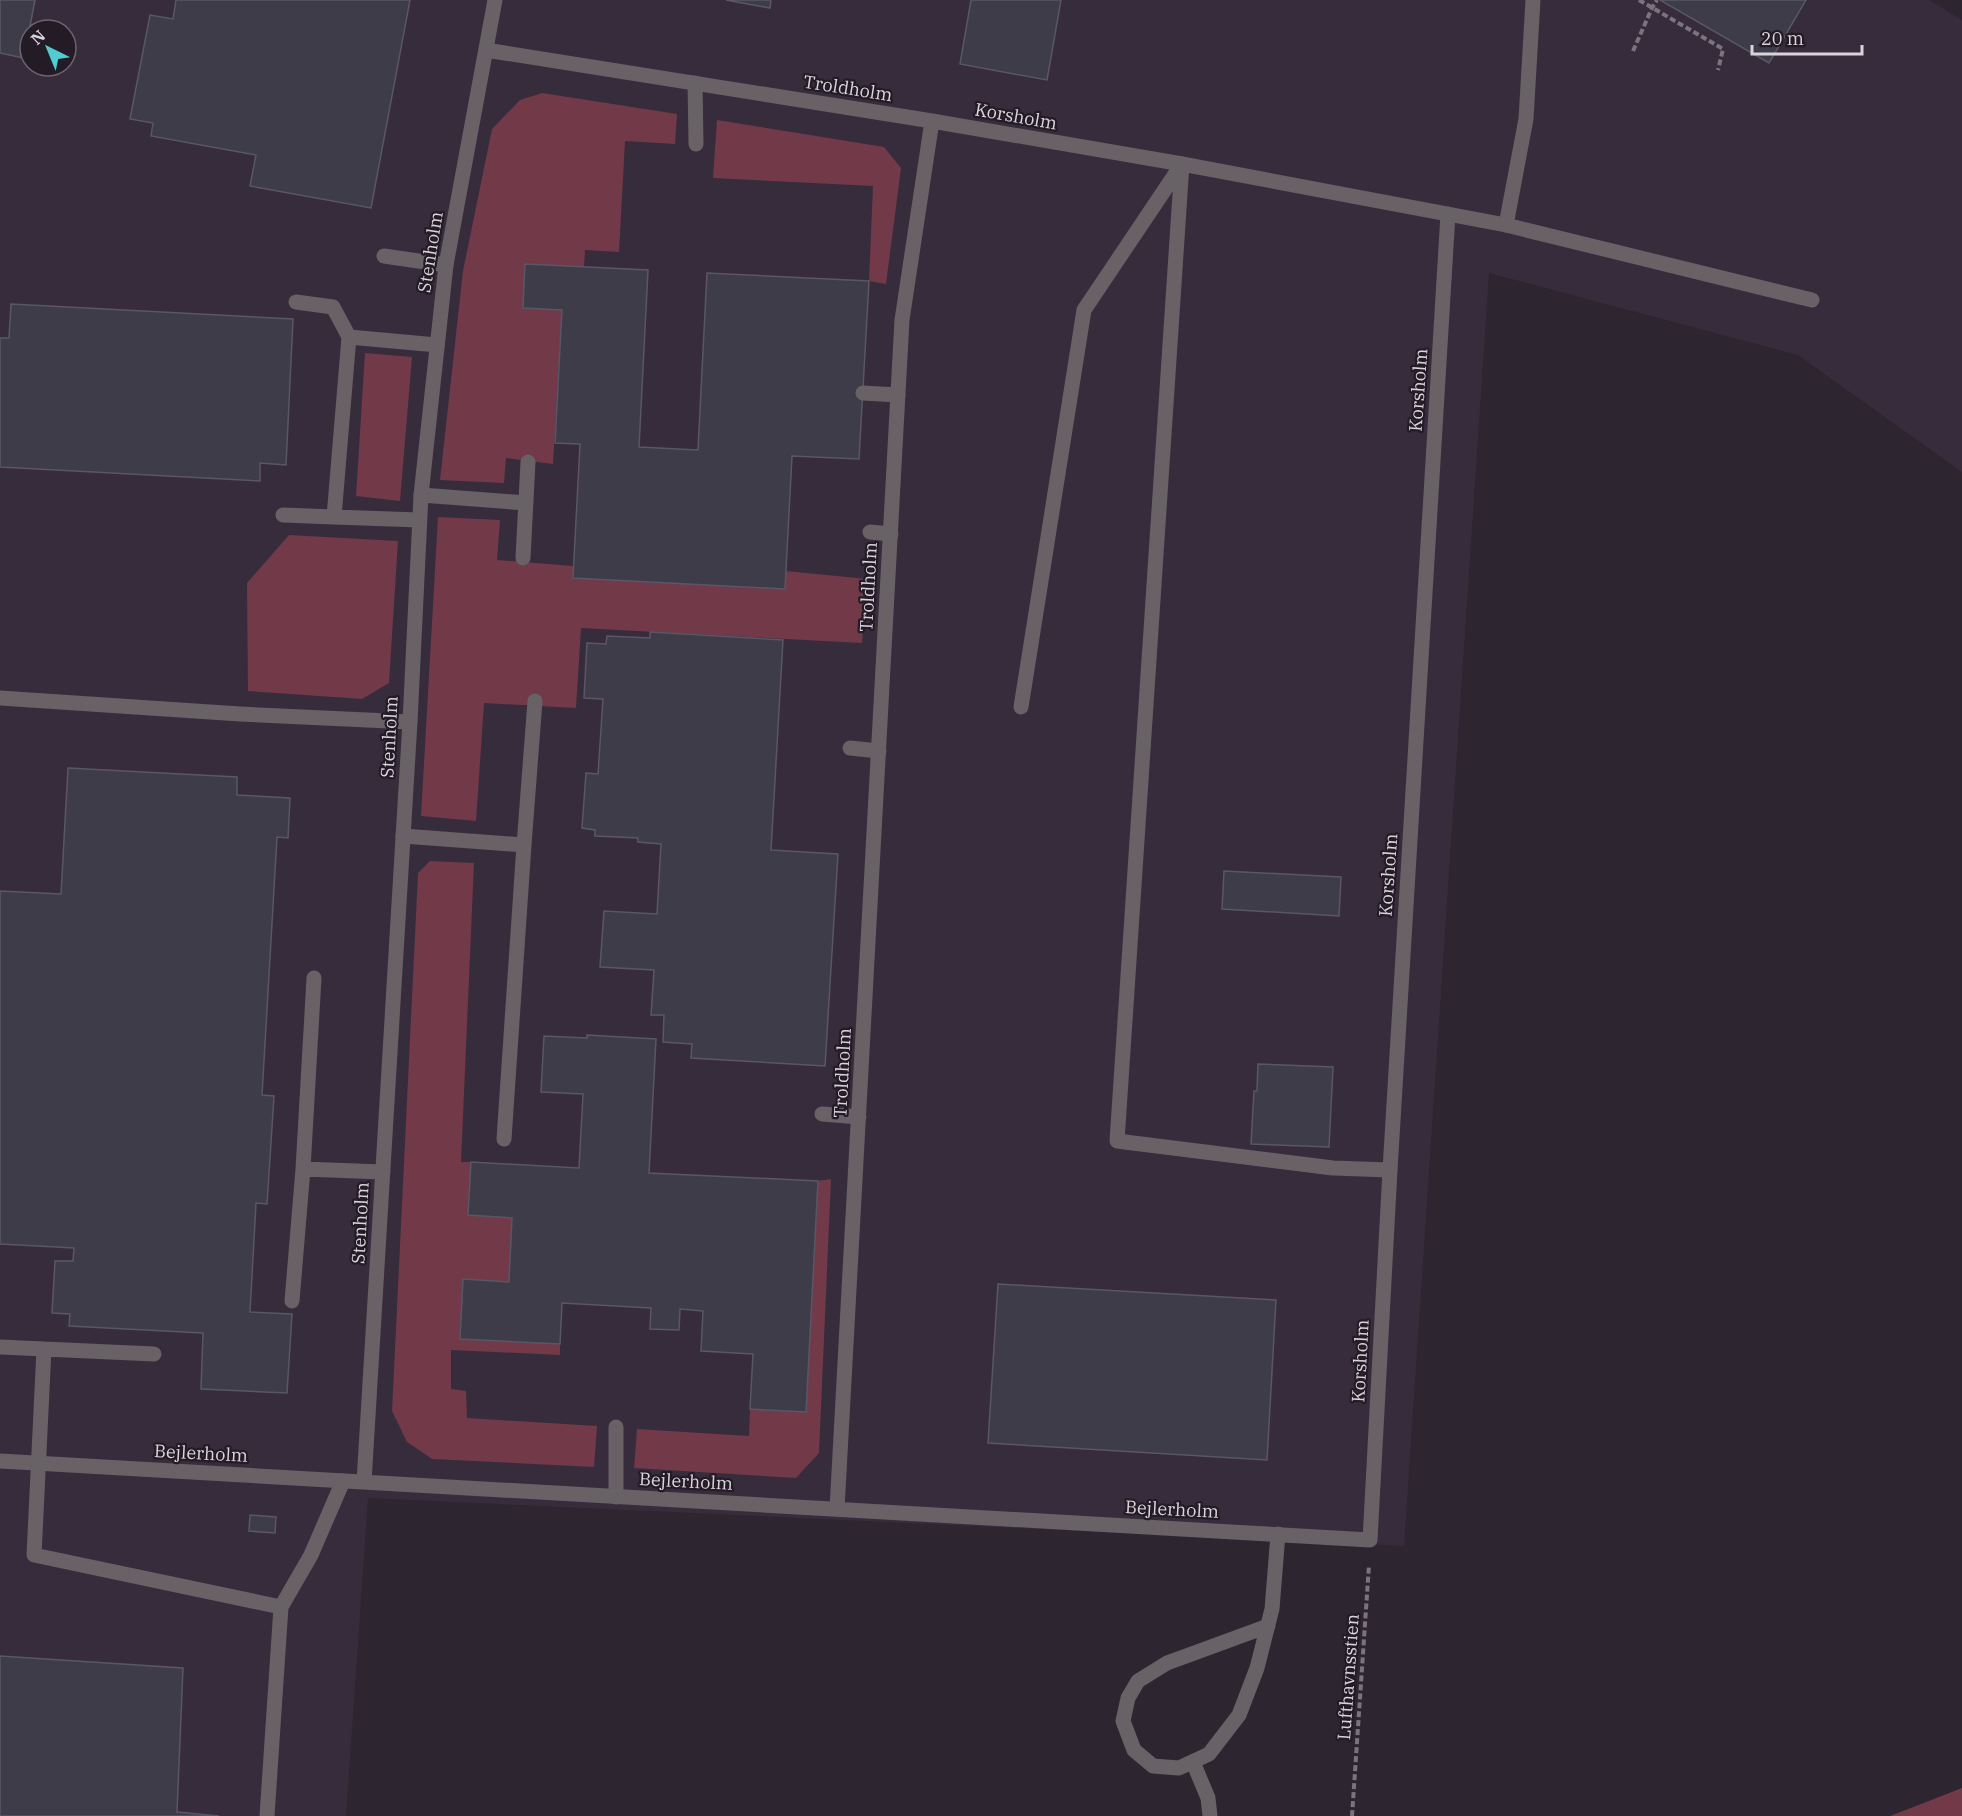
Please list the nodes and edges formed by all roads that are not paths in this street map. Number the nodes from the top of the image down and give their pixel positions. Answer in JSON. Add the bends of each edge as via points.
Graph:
{"nodes":[{"id":1,"x":495,"y":0,"type":"edge"},
{"id":2,"x":1533,"y":0,"type":"edge"},
{"id":3,"x":486,"y":50,"type":"junction"},
{"id":4,"x":695,"y":83,"type":"junction"},
{"id":5,"x":932,"y":121,"type":"junction"},
{"id":6,"x":696,"y":144,"type":"dead end"},
{"id":7,"x":1182,"y":164,"type":"junction"},
{"id":8,"x":1448,"y":214,"type":"junction"},
{"id":9,"x":1506,"y":225,"type":"junction"},
{"id":10,"x":384,"y":256,"type":"dead end"},
{"id":11,"x":446,"y":265,"type":"junction"},
{"id":12,"x":1812,"y":300,"type":"dead end"},
{"id":13,"x":296,"y":302,"type":"dead end"},
{"id":14,"x":349,"y":337,"type":"junction"},
{"id":15,"x":436,"y":345,"type":"junction"},
{"id":16,"x":863,"y":393,"type":"dead end"},
{"id":17,"x":898,"y":395,"type":"junction"},
{"id":18,"x":528,"y":462,"type":"dead end"},
{"id":19,"x":421,"y":495,"type":"junction"},
{"id":20,"x":526,"y":503,"type":"junction"},
{"id":21,"x":283,"y":515,"type":"dead end"},
{"id":22,"x":334,"y":517,"type":"junction"},
{"id":23,"x":419,"y":520,"type":"junction"},
{"id":24,"x":870,"y":532,"type":"dead end"},
{"id":25,"x":891,"y":534,"type":"junction"},
{"id":26,"x":522,"y":558,"type":"dead end"},
{"id":27,"x":0,"y":698,"type":"edge"},
{"id":28,"x":535,"y":701,"type":"dead end"},
{"id":29,"x":1021,"y":707,"type":"dead end"},
{"id":30,"x":410,"y":722,"type":"junction"},
{"id":31,"x":850,"y":748,"type":"dead end"},
{"id":32,"x":879,"y":751,"type":"junction"},
{"id":33,"x":403,"y":836,"type":"junction"},
{"id":34,"x":524,"y":845,"type":"junction"},
{"id":35,"x":314,"y":978,"type":"dead end"},
{"id":36,"x":822,"y":1114,"type":"dead end"},
{"id":37,"x":859,"y":1117,"type":"junction"},
{"id":38,"x":504,"y":1139,"type":"dead end"},
{"id":39,"x":303,"y":1169,"type":"junction"},
{"id":40,"x":1390,"y":1170,"type":"junction"},
{"id":41,"x":383,"y":1172,"type":"junction"},
{"id":42,"x":292,"y":1301,"type":"dead end"},
{"id":43,"x":0,"y":1347,"type":"edge"},
{"id":44,"x":44,"y":1349,"type":"junction"},
{"id":45,"x":154,"y":1354,"type":"dead end"},
{"id":46,"x":616,"y":1427,"type":"dead end"},
{"id":47,"x":0,"y":1461,"type":"edge"},
{"id":48,"x":40,"y":1464,"type":"junction"},
{"id":49,"x":343,"y":1481,"type":"junction"},
{"id":50,"x":364,"y":1482,"type":"junction"},
{"id":51,"x":616,"y":1497,"type":"junction"},
{"id":52,"x":837,"y":1509,"type":"junction"},
{"id":53,"x":1278,"y":1534,"type":"junction"},
{"id":54,"x":1371,"y":1540,"type":"joint"},
{"id":55,"x":282,"y":1607,"type":"junction"},
{"id":56,"x":1268,"y":1626,"type":"junction"},
{"id":57,"x":1193,"y":1762,"type":"junction"},
{"id":58,"x":267,"y":1816,"type":"edge"},
{"id":59,"x":1210,"y":1816,"type":"edge"}],
"edges":[{"from":1,"to":3,"type":"street","name":"Stenholm"},
{"from":2,"to":9,"type":"street","via":[[1526,119]]},
{"from":3,"to":4,"type":"street","name":"Troldholm"},
{"from":3,"to":11,"type":"street","name":"Stenholm"},
{"from":4,"to":5,"type":"street","name":"Troldholm"},
{"from":4,"to":6,"type":"street"},
{"from":5,"to":7,"type":"street","name":"Korsholm"},
{"from":5,"to":17,"type":"street","name":"Troldholm","via":[[902,320]]},
{"from":7,"to":8,"type":"street","name":"Korsholm"},
{"from":7,"to":29,"type":"street","via":[[1084,310]]},
{"from":7,"to":40,"type":"street","via":[[1117,1142],[1333,1168]]},
{"from":8,"to":9,"type":"street","name":"Korsholm"},
{"from":8,"to":40,"type":"street","name":"Korsholm"},
{"from":9,"to":12,"type":"street","name":"Korsholm"},
{"from":10,"to":11,"type":"street"},
{"from":11,"to":15,"type":"street","name":"Stenholm"},
{"from":13,"to":14,"type":"street","via":[[333,307]]},
{"from":14,"to":15,"type":"street"},
{"from":14,"to":22,"type":"street"},
{"from":15,"to":19,"type":"street","name":"Stenholm"},
{"from":16,"to":17,"type":"street"},
{"from":17,"to":25,"type":"street","name":"Troldholm"},
{"from":18,"to":20,"type":"street"},
{"from":19,"to":20,"type":"street"},
{"from":19,"to":23,"type":"street","name":"Stenholm"},
{"from":20,"to":26,"type":"street"},
{"from":21,"to":22,"type":"street"},
{"from":22,"to":23,"type":"street"},
{"from":23,"to":30,"type":"street","name":"Stenholm"},
{"from":24,"to":25,"type":"street"},
{"from":25,"to":32,"type":"street","name":"Troldholm"},
{"from":27,"to":30,"type":"street"},
{"from":28,"to":34,"type":"street"},
{"from":30,"to":33,"type":"street","name":"Stenholm"},
{"from":31,"to":32,"type":"street"},
{"from":32,"to":37,"type":"street","name":"Troldholm"},
{"from":33,"to":34,"type":"street"},
{"from":33,"to":41,"type":"street","name":"Stenholm"},
{"from":34,"to":38,"type":"street"},
{"from":35,"to":39,"type":"street"},
{"from":36,"to":37,"type":"street"},
{"from":37,"to":52,"type":"street","name":"Troldholm"},
{"from":39,"to":41,"type":"street"},
{"from":39,"to":42,"type":"street"},
{"from":40,"to":54,"type":"street","name":"Korsholm"},
{"from":41,"to":50,"type":"street","name":"Stenholm"},
{"from":43,"to":44,"type":"street"},
{"from":44,"to":45,"type":"street"},
{"from":44,"to":48,"type":"street"},
{"from":46,"to":51,"type":"street"},
{"from":47,"to":48,"type":"street","name":"Bejlerholm"},
{"from":48,"to":49,"type":"street","name":"Bejlerholm"},
{"from":48,"to":55,"type":"street","via":[[34,1555]]},
{"from":49,"to":50,"type":"street","name":"Bejlerholm"},
{"from":49,"to":55,"type":"street","via":[[311,1555]]},
{"from":50,"to":51,"type":"street","name":"Bejlerholm"},
{"from":51,"to":52,"type":"street","name":"Bejlerholm"},
{"from":52,"to":53,"type":"street","name":"Bejlerholm"},
{"from":53,"to":54,"type":"street","name":"Bejlerholm"},
{"from":53,"to":56,"type":"street"},
{"from":55,"to":58,"type":"street"},
{"from":56,"to":57,"type":"street","via":[[1239,1715],[1209,1754]]},
{"from":56,"to":57,"type":"street","via":[[1167,1663],[1138,1681],[1128,1698],[1123,1721],[1134,1750],[1153,1766],[1179,1768]]},
{"from":57,"to":59,"type":"street","via":[[1208,1798]]}]}
